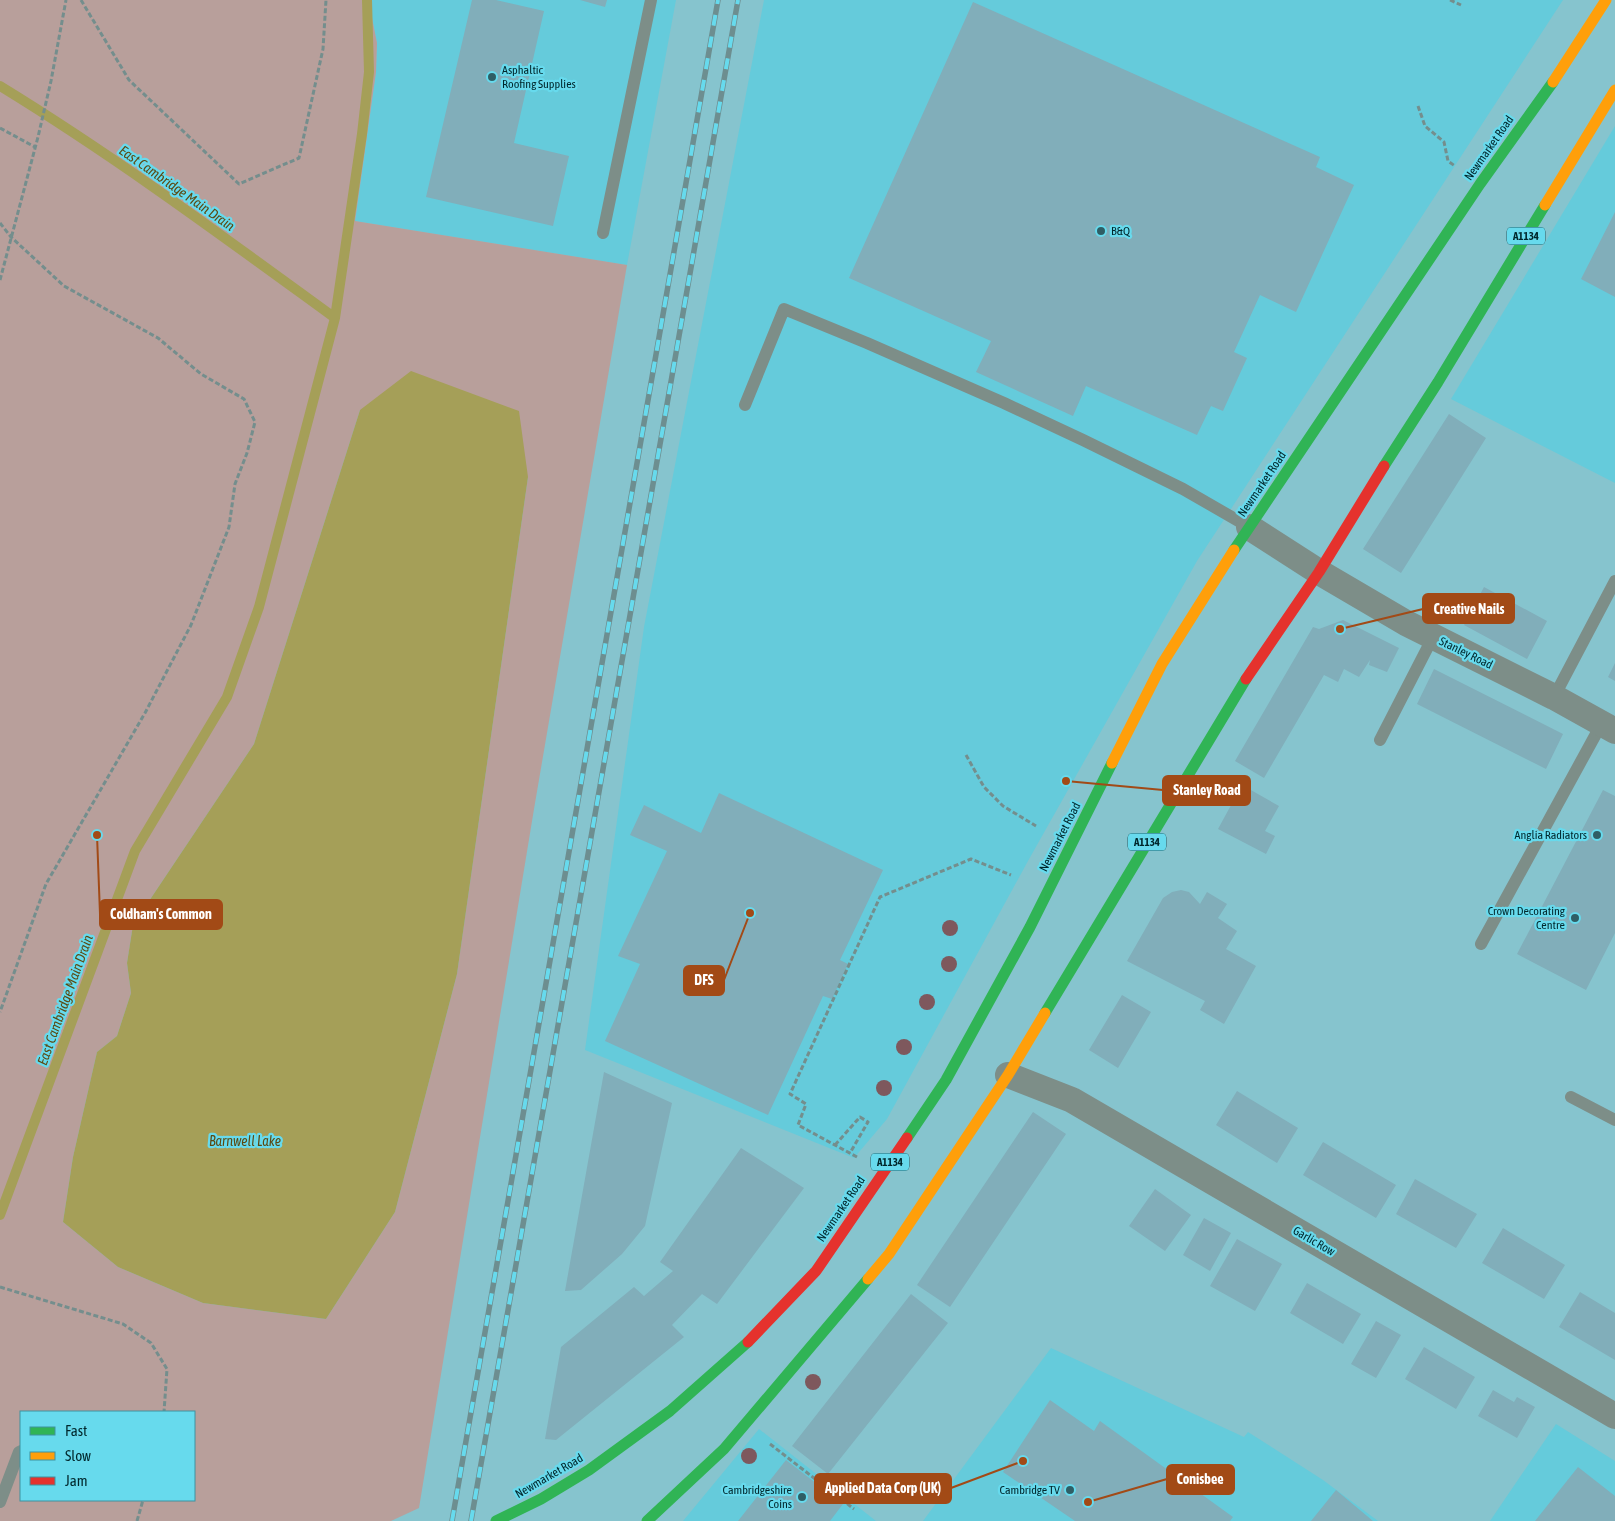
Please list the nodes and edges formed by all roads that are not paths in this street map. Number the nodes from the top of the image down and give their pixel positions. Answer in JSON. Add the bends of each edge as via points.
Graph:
{"nodes":[{"id":1,"x":651,"y":0,"type":"edge"},
{"id":2,"x":1606,"y":0,"type":"edge"},
{"id":3,"x":1615,"y":90,"type":"edge"},
{"id":4,"x":603,"y":232,"type":"dead end"},
{"id":5,"x":744,"y":405,"type":"dead end"},
{"id":6,"x":1249,"y":528,"type":"junction"},
{"id":7,"x":1319,"y":572,"type":"junction"},
{"id":8,"x":1615,"y":581,"type":"edge"},
{"id":9,"x":1433,"y":637,"type":"junction"},
{"id":10,"x":1554,"y":697,"type":"junction"},
{"id":11,"x":1608,"y":727,"type":"edge"},
{"id":12,"x":1380,"y":740,"type":"dead end"},
{"id":13,"x":1481,"y":944,"type":"dead end"},
{"id":14,"x":1008,"y":1075,"type":"junction"},
{"id":15,"x":1571,"y":1097,"type":"dead end"},
{"id":16,"x":1615,"y":1120,"type":"edge"},
{"id":17,"x":1615,"y":1416,"type":"edge"},
{"id":18,"x":20,"y":1452,"type":"edge"},
{"id":19,"x":0,"y":1502,"type":"edge"},
{"id":20,"x":496,"y":1521,"type":"edge"},
{"id":21,"x":647,"y":1521,"type":"edge"}],
"edges":[{"from":1,"to":4,"type":"lane"},
{"from":2,"to":6,"type":"main road","name":"Newmarket Road","number":"A1134"},
{"from":3,"to":7,"type":"main road","number":"A1134"},
{"from":5,"to":6,"type":"lane","via":[[784,309],[1004,403],[1183,489]]},
{"from":6,"to":7,"type":"street","name":"Stanley Road"},
{"from":6,"to":20,"type":"main road","name":"Newmarket Road","number":"A1134","via":[[1162,664],[1030,927],[946,1080],[816,1271],[745,1346],[670,1411],[589,1470],[541,1500]]},
{"from":7,"to":9,"type":"street","name":"Stanley Road"},
{"from":7,"to":14,"type":"main road","number":"A1134","via":[[1235,694]]},
{"from":8,"to":10,"type":"lane"},
{"from":9,"to":10,"type":"street","name":"Stanley Road"},
{"from":9,"to":12,"type":"lane"},
{"from":10,"to":11,"type":"street","name":"Stanley Road"},
{"from":11,"to":13,"type":"lane"},
{"from":14,"to":17,"type":"street","name":"Garlic Row","via":[[1072,1100]]},
{"from":14,"to":21,"type":"main road","number":"A1134","via":[[888,1254],[856,1294],[724,1449]]},
{"from":15,"to":16,"type":"lane"},
{"from":18,"to":19,"type":"lane"}]}
